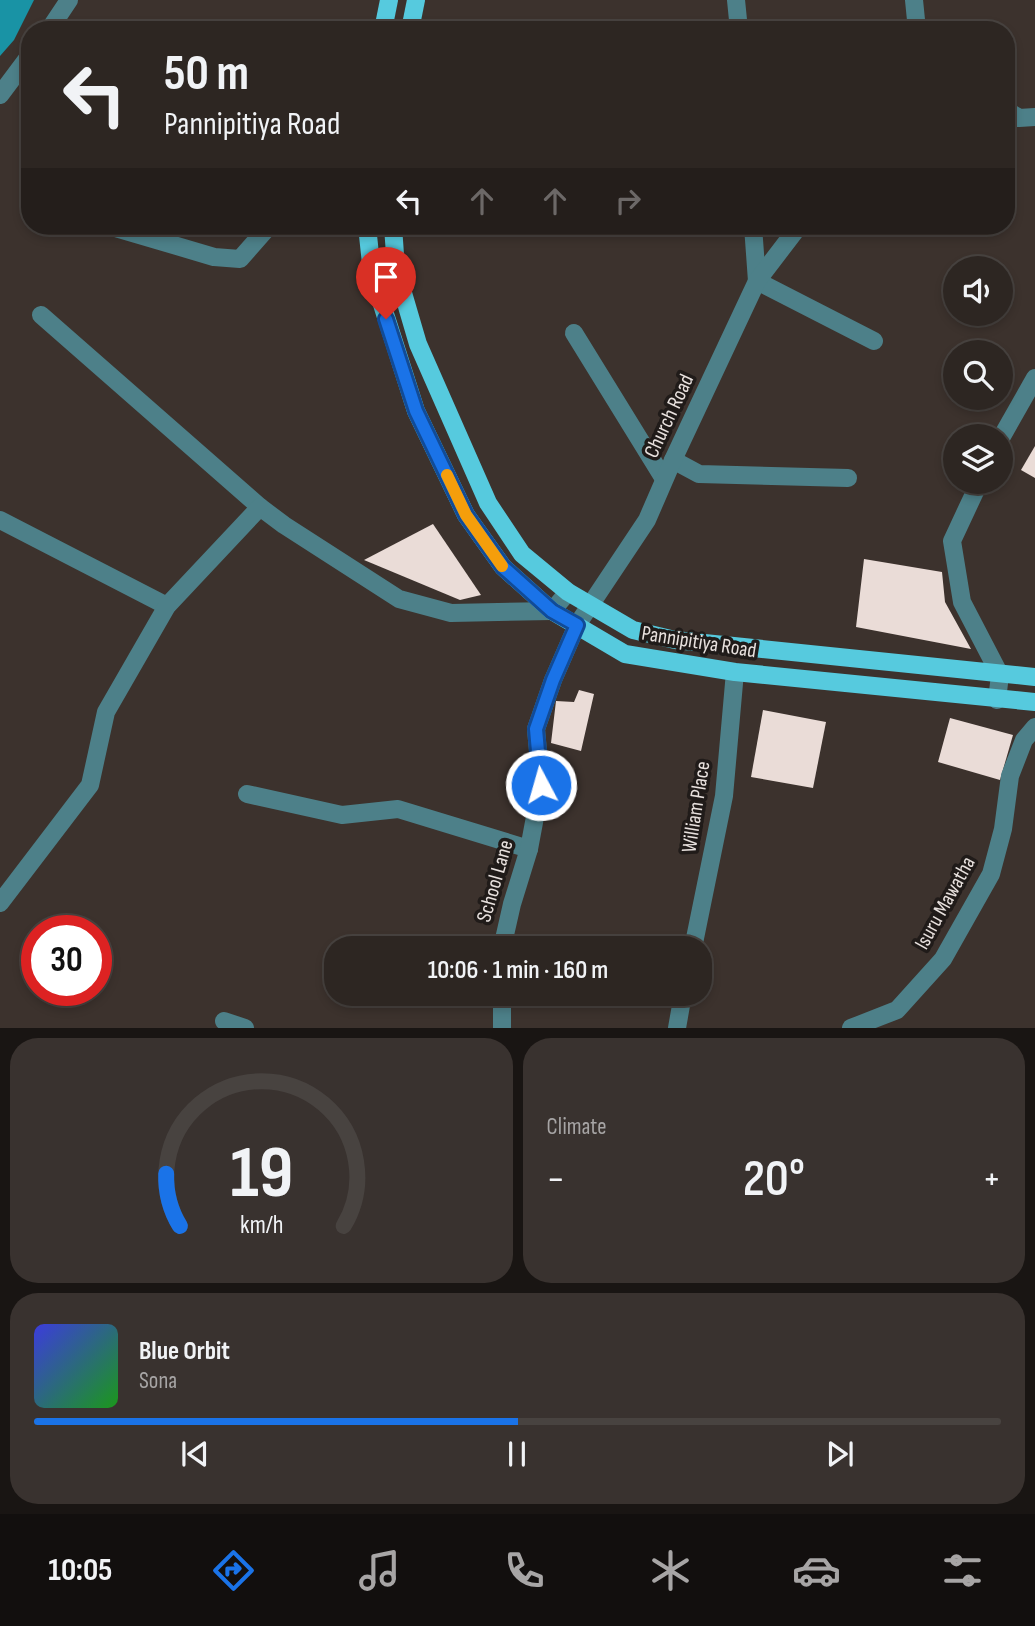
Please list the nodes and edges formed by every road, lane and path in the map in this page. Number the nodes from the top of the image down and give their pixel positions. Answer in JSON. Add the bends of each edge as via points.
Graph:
{"nodes":[{"id":1,"x":69,"y":0,"type":"edge"},
{"id":2,"x":389,"y":0,"type":"edge"},
{"id":3,"x":416,"y":0,"type":"edge"},
{"id":4,"x":736,"y":0,"type":"edge"},
{"id":5,"x":914,"y":0,"type":"edge"},
{"id":6,"x":55,"y":21,"type":"edge"},
{"id":7,"x":385,"y":21,"type":"edge"},
{"id":8,"x":412,"y":21,"type":"edge"},
{"id":9,"x":738,"y":21,"type":"edge"},
{"id":10,"x":916,"y":21,"type":"edge"},
{"id":11,"x":21,"y":67,"type":"edge"},
{"id":12,"x":0,"y":95,"type":"edge"},
{"id":13,"x":1015,"y":116,"type":"edge"},
{"id":14,"x":1035,"y":117,"type":"edge"},
{"id":15,"x":140,"y":235,"type":"edge"},
{"id":16,"x":261,"y":235,"type":"edge"},
{"id":17,"x":368,"y":235,"type":"edge"},
{"id":18,"x":394,"y":235,"type":"edge"},
{"id":19,"x":754,"y":235,"type":"edge"},
{"id":20,"x":792,"y":235,"type":"edge"},
{"id":21,"x":757,"y":281,"type":"junction"},
{"id":22,"x":41,"y":315,"type":"dead end"},
{"id":23,"x":574,"y":333,"type":"dead end"},
{"id":24,"x":874,"y":341,"type":"dead end"},
{"id":25,"x":1035,"y":378,"type":"edge"},
{"id":26,"x":1009,"y":424,"type":"edge"},
{"id":27,"x":673,"y":460,"type":"junction"},
{"id":28,"x":848,"y":478,"type":"dead end"},
{"id":29,"x":664,"y":479,"type":"junction"},
{"id":30,"x":974,"y":494,"type":"edge"},
{"id":31,"x":260,"y":507,"type":"junction"},
{"id":32,"x":0,"y":520,"type":"edge"},
{"id":33,"x":568,"y":592,"type":"junction"},
{"id":34,"x":590,"y":604,"type":"junction"},
{"id":35,"x":167,"y":606,"type":"junction"},
{"id":36,"x":552,"y":611,"type":"junction"},
{"id":37,"x":577,"y":625,"type":"junction"},
{"id":38,"x":735,"y":671,"type":"junction"},
{"id":39,"x":1000,"y":675,"type":"junction"},
{"id":40,"x":1035,"y":677,"type":"edge"},
{"id":41,"x":997,"y":699,"type":"junction"},
{"id":42,"x":1035,"y":702,"type":"edge"},
{"id":43,"x":1035,"y":727,"type":"edge"},
{"id":44,"x":247,"y":794,"type":"dead end"},
{"id":45,"x":529,"y":849,"type":"junction"},
{"id":46,"x":0,"y":903,"type":"edge"},
{"id":47,"x":505,"y":936,"type":"edge"},
{"id":48,"x":695,"y":936,"type":"edge"},
{"id":49,"x":502,"y":1006,"type":"edge"},
{"id":50,"x":681,"y":1006,"type":"edge"},
{"id":51,"x":896,"y":1019,"type":"edge"},
{"id":52,"x":224,"y":1021,"type":"dead end"},
{"id":53,"x":245,"y":1027,"type":"edge"},
{"id":54,"x":502,"y":1027,"type":"edge"},
{"id":55,"x":677,"y":1027,"type":"edge"},
{"id":56,"x":851,"y":1027,"type":"edge"}],
"edges":[{"from":1,"to":6,"type":"street"},
{"from":2,"to":7,"type":"main road"},
{"from":3,"to":8,"type":"main road"},
{"from":4,"to":9,"type":"street"},
{"from":5,"to":10,"type":"street"},
{"from":11,"to":12,"type":"street"},
{"from":13,"to":14,"type":"street"},
{"from":15,"to":16,"type":"street","via":[[215,257],[240,259]]},
{"from":17,"to":36,"type":"main road","name":"Pannipitiya Road","via":[[372,273],[416,411],[466,515],[503,567]]},
{"from":18,"to":33,"type":"main road","name":"Pannipitiya Road","via":[[396,269],[418,344],[488,503],[522,554]]},
{"from":19,"to":21,"type":"street"},
{"from":20,"to":21,"type":"street","name":"Church Road"},
{"from":21,"to":24,"type":"street"},
{"from":21,"to":27,"type":"street","name":"Church Road"},
{"from":22,"to":31,"type":"street"},
{"from":23,"to":29,"type":"street"},
{"from":25,"to":26,"type":"street"},
{"from":27,"to":28,"type":"street","via":[[699,474]]},
{"from":27,"to":29,"type":"street","name":"Church Road"},
{"from":29,"to":34,"type":"street","name":"Church Road","via":[[647,520]]},
{"from":30,"to":39,"type":"street","via":[[952,541],[962,602]]},
{"from":31,"to":35,"type":"street"},
{"from":31,"to":36,"type":"street","via":[[399,599],[451,613]]},
{"from":32,"to":35,"type":"street"},
{"from":33,"to":34,"type":"main road","name":"Pannipitiya Road"},
{"from":33,"to":36,"type":"street"},
{"from":34,"to":37,"type":"street","name":"Church Road"},
{"from":34,"to":39,"type":"main road","name":"Pannipitiya Road","via":[[633,630],[675,640]]},
{"from":35,"to":46,"type":"street","via":[[106,712],[90,785]]},
{"from":36,"to":37,"type":"main road","name":"Pannipitiya Road"},
{"from":37,"to":38,"type":"main road","name":"Pannipitiya Road","via":[[625,654]]},
{"from":37,"to":45,"type":"street","name":"School Lane","via":[[536,729],[541,785]]},
{"from":38,"to":41,"type":"main road","name":"Pannipitiya Road"},
{"from":38,"to":48,"type":"street","name":"William Place","via":[[724,796]]},
{"from":39,"to":40,"type":"main road","name":"Pannipitiya Road"},
{"from":39,"to":41,"type":"street"},
{"from":41,"to":42,"type":"main road","name":"Pannipitiya Road"},
{"from":43,"to":51,"type":"street","name":"Isuru Mawatha","via":[[1024,740],[1010,776],[991,874],[943,958]]},
{"from":44,"to":45,"type":"street","via":[[342,815],[398,809]]},
{"from":45,"to":47,"type":"street","name":"School Lane"},
{"from":49,"to":54,"type":"street"},
{"from":50,"to":55,"type":"street"},
{"from":51,"to":56,"type":"street","name":"Isuru Mawatha"},
{"from":52,"to":53,"type":"street"}]}
